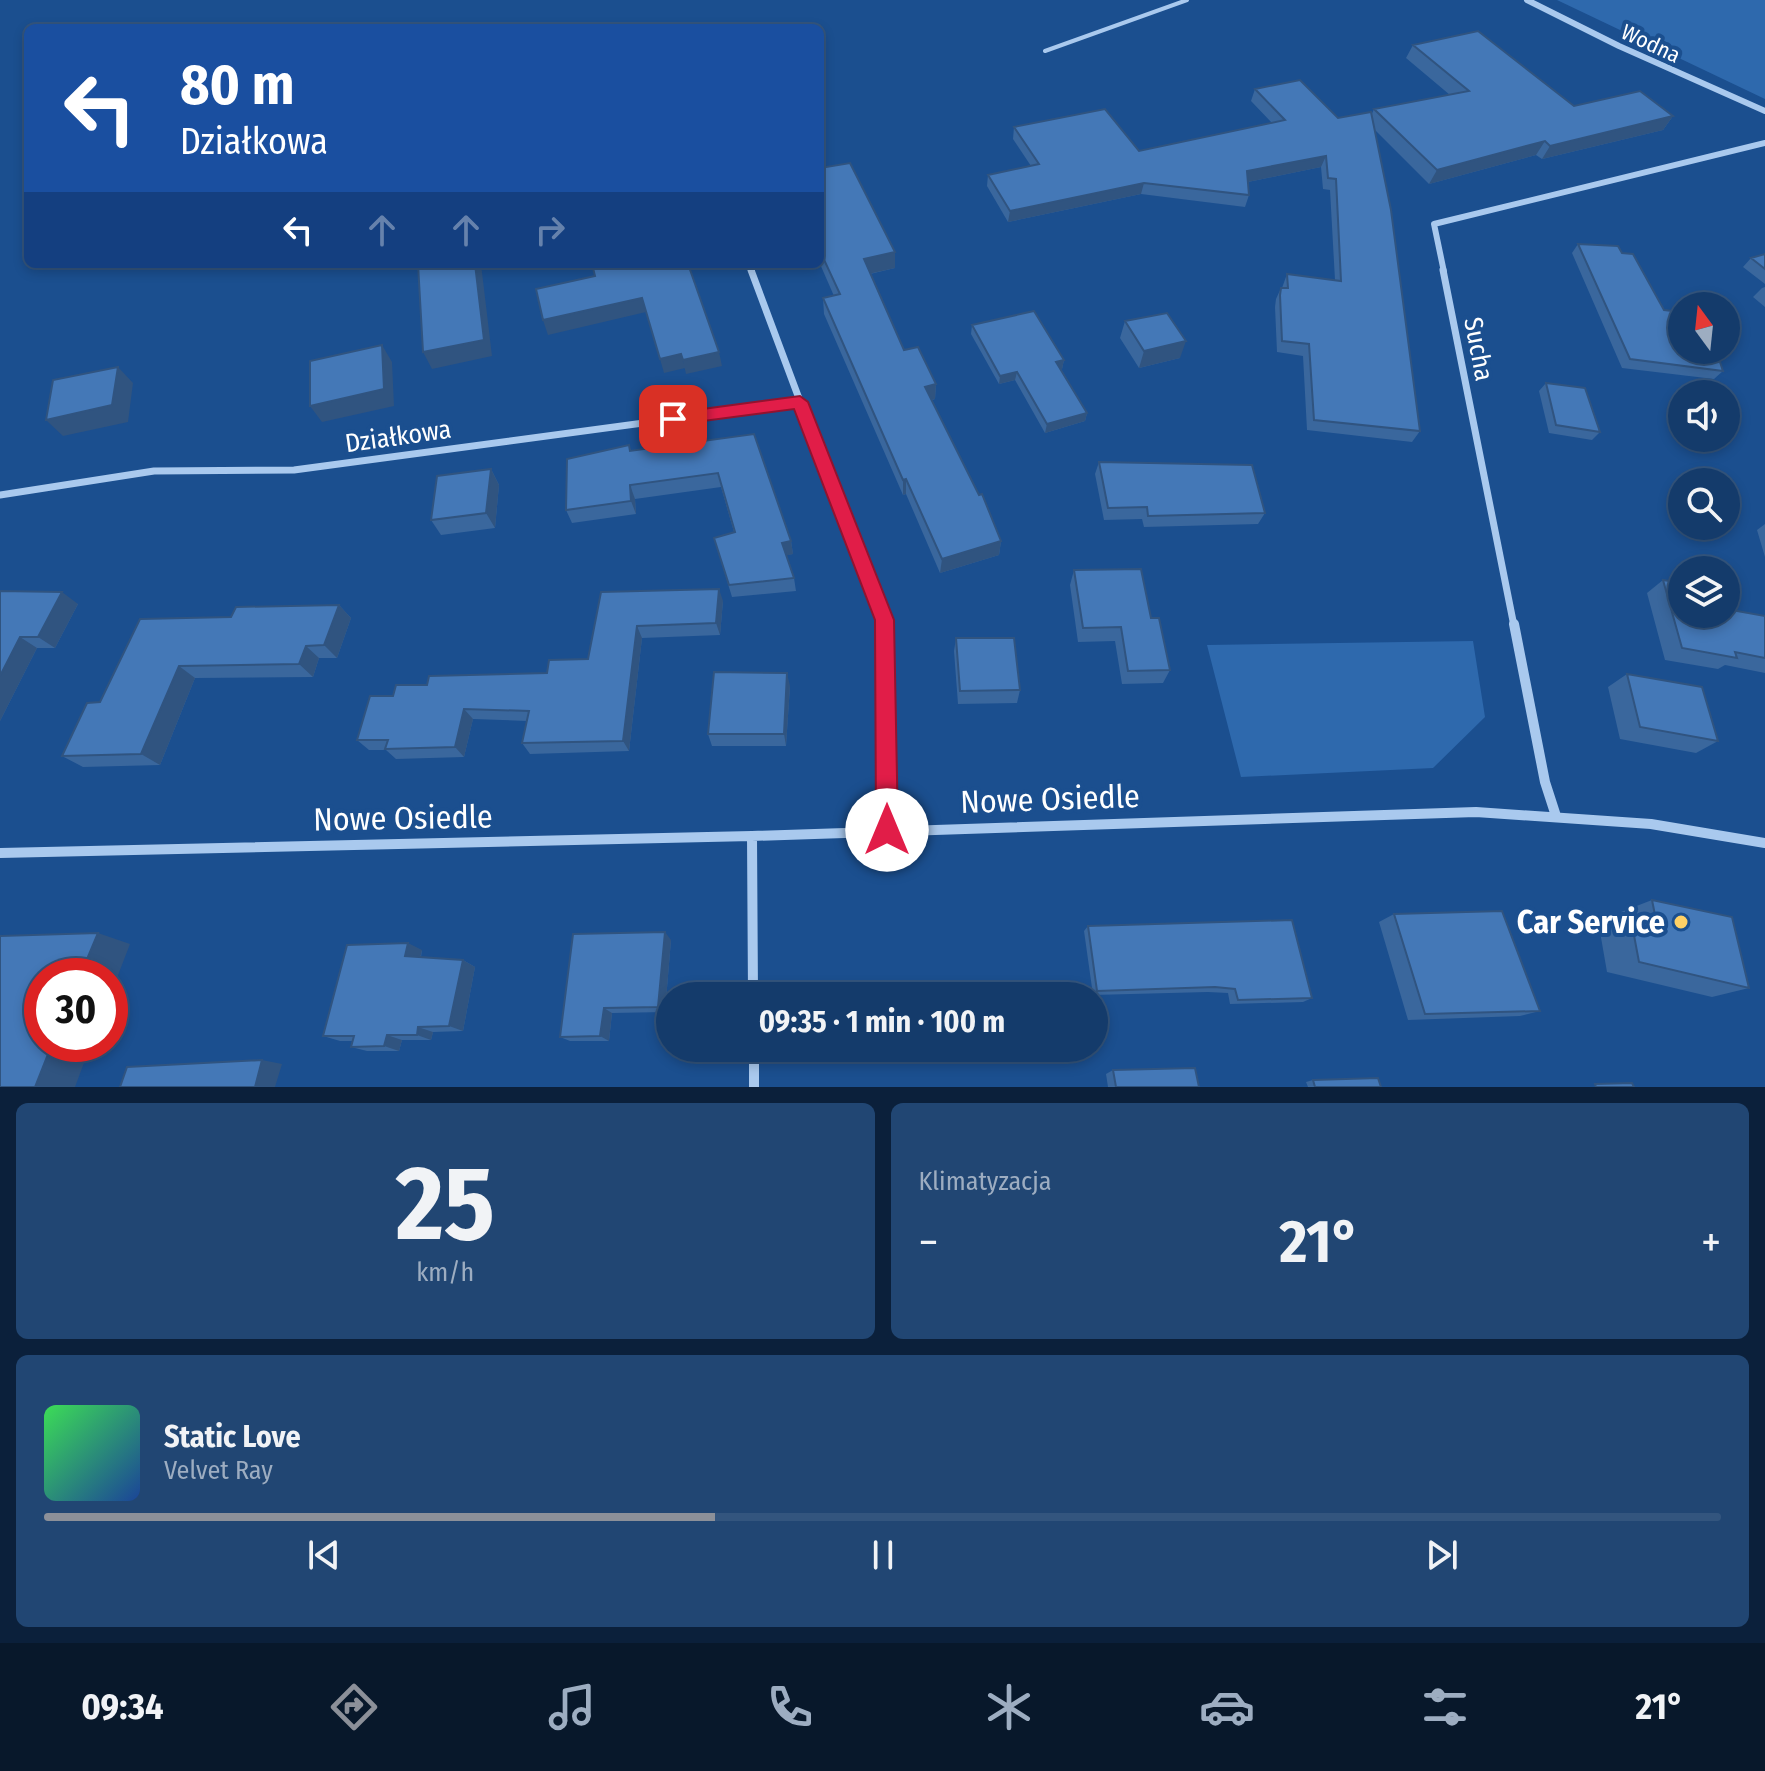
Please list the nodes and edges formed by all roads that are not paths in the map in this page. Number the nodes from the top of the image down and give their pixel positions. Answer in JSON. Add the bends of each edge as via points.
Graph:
{"nodes":[{"id":1,"x":1187,"y":0,"type":"edge"},
{"id":2,"x":1527,"y":0,"type":"edge"},
{"id":3,"x":1045,"y":51,"type":"dead end"},
{"id":4,"x":1765,"y":111,"type":"edge"},
{"id":5,"x":1765,"y":143,"type":"edge"},
{"id":6,"x":750,"y":268,"type":"edge"},
{"id":7,"x":800,"y":402,"type":"junction"},
{"id":8,"x":0,"y":495,"type":"edge"},
{"id":9,"x":1556,"y":816,"type":"junction"},
{"id":10,"x":887,"y":830,"type":"junction"},
{"id":11,"x":752,"y":836,"type":"junction"},
{"id":12,"x":1765,"y":843,"type":"edge"},
{"id":13,"x":0,"y":853,"type":"edge"},
{"id":14,"x":753,"y":982,"type":"edge"},
{"id":15,"x":754,"y":1062,"type":"edge"},
{"id":16,"x":754,"y":1087,"type":"edge"}],
"edges":[{"from":1,"to":3,"type":"lane"},
{"from":2,"to":4,"type":"street","name":"Wodna"},
{"from":5,"to":9,"type":"street","name":"Sucha","via":[[1434,224]]},
{"from":6,"to":7,"type":"street"},
{"from":7,"to":8,"type":"street","name":"Działkowa","via":[[294,470],[154,471]]},
{"from":7,"to":10,"type":"street","via":[[884,620]]},
{"from":9,"to":10,"type":"street","name":"Nowe Osiedle","via":[[1386,814]]},
{"from":9,"to":12,"type":"street","name":"Nowe Osiedle","via":[[1651,824]]},
{"from":10,"to":11,"type":"street","name":"Nowe Osiedle"},
{"from":11,"to":13,"type":"street","name":"Nowe Osiedle"},
{"from":11,"to":14,"type":"street"},
{"from":15,"to":16,"type":"street"}]}
